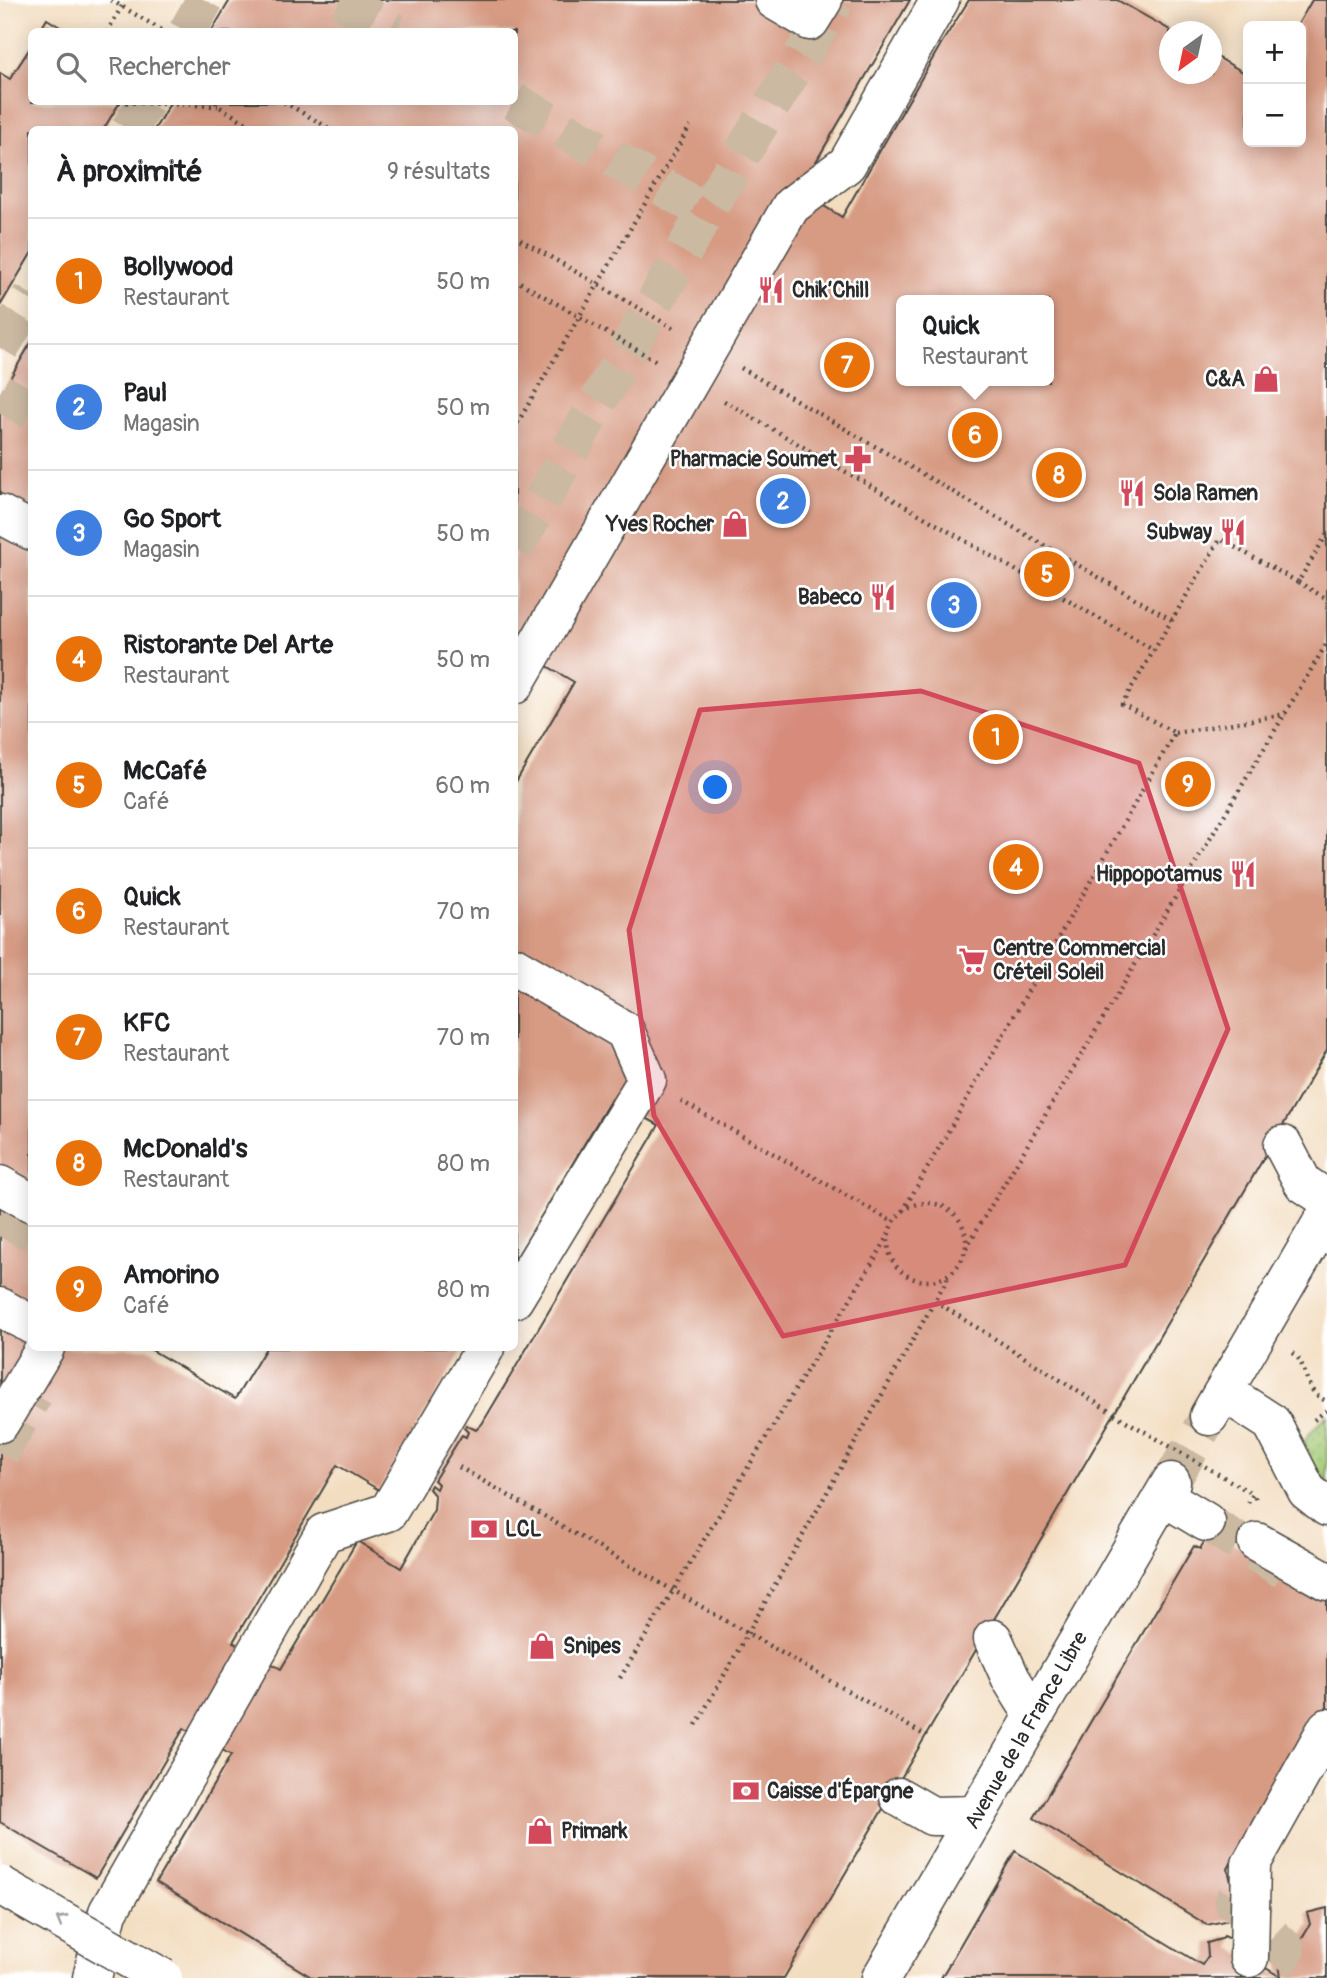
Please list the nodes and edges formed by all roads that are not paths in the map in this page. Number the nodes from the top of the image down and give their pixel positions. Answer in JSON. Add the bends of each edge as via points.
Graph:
{"nodes":[{"id":1,"x":775,"y":0,"type":"edge"},
{"id":2,"x":823,"y":0,"type":"edge"},
{"id":3,"x":940,"y":0,"type":"edge"},
{"id":4,"x":0,"y":514,"type":"edge"},
{"id":5,"x":28,"y":529,"type":"edge"},
{"id":6,"x":518,"y":678,"type":"edge"},
{"id":7,"x":518,"y":968,"type":"edge"},
{"id":8,"x":1283,"y":1145,"type":"dead end"},
{"id":9,"x":0,"y":1185,"type":"edge"},
{"id":10,"x":1327,"y":1199,"type":"edge"},
{"id":11,"x":28,"y":1201,"type":"edge"},
{"id":12,"x":1327,"y":1214,"type":"edge"},
{"id":13,"x":518,"y":1292,"type":"edge"},
{"id":14,"x":0,"y":1307,"type":"edge"},
{"id":15,"x":28,"y":1323,"type":"edge"},
{"id":16,"x":43,"y":1351,"type":"edge"},
{"id":17,"x":483,"y":1351,"type":"edge"},
{"id":18,"x":0,"y":1423,"type":"edge"},
{"id":19,"x":1327,"y":1507,"type":"edge"},
{"id":20,"x":1206,"y":1522,"type":"tunnel mouth"},
{"id":21,"x":1257,"y":1542,"type":"tunnel mouth"},
{"id":22,"x":1327,"y":1581,"type":"edge"},
{"id":23,"x":993,"y":1639,"type":"dead end"},
{"id":24,"x":1034,"y":1716,"type":"junction"},
{"id":25,"x":1327,"y":1728,"type":"edge"},
{"id":26,"x":899,"y":1797,"type":"dead end"},
{"id":27,"x":976,"y":1815,"type":"junction"},
{"id":28,"x":0,"y":1885,"type":"edge"},
{"id":29,"x":1249,"y":1958,"type":"dead end"},
{"id":30,"x":92,"y":1978,"type":"edge"},
{"id":31,"x":163,"y":1978,"type":"edge"},
{"id":32,"x":881,"y":1978,"type":"edge"}],
"edges":[{"from":1,"to":2,"type":"street","via":[[810,21]]},
{"from":3,"to":6,"type":"street","via":[[847,164],[791,206]]},
{"from":4,"to":5,"type":"street"},
{"from":7,"to":13,"type":"street","via":[[625,1031],[647,1080]]},
{"from":8,"to":10,"type":"street","via":[[1303,1183]]},
{"from":9,"to":11,"type":"street"},
{"from":12,"to":19,"type":"street","via":[[1217,1404],[1272,1423],[1307,1490]]},
{"from":14,"to":15,"type":"street"},
{"from":16,"to":18,"type":"street"},
{"from":17,"to":30,"type":"street","via":[[388,1512],[324,1533],[108,1912]]},
{"from":20,"to":24,"type":"street","name":"Avenue de la France Libre","via":[[1167,1489]]},
{"from":21,"to":22,"type":"street"},
{"from":23,"to":24,"type":"street"},
{"from":24,"to":27,"type":"street","name":"Avenue de la France Libre"},
{"from":25,"to":29,"type":"street","via":[[1251,1864]]},
{"from":26,"to":27,"type":"street","via":[[932,1816]]},
{"from":27,"to":32,"type":"street","name":"Avenue de la France Libre"},
{"from":31,"to":28,"type":"street","one_way":true,"bridge":true}]}
